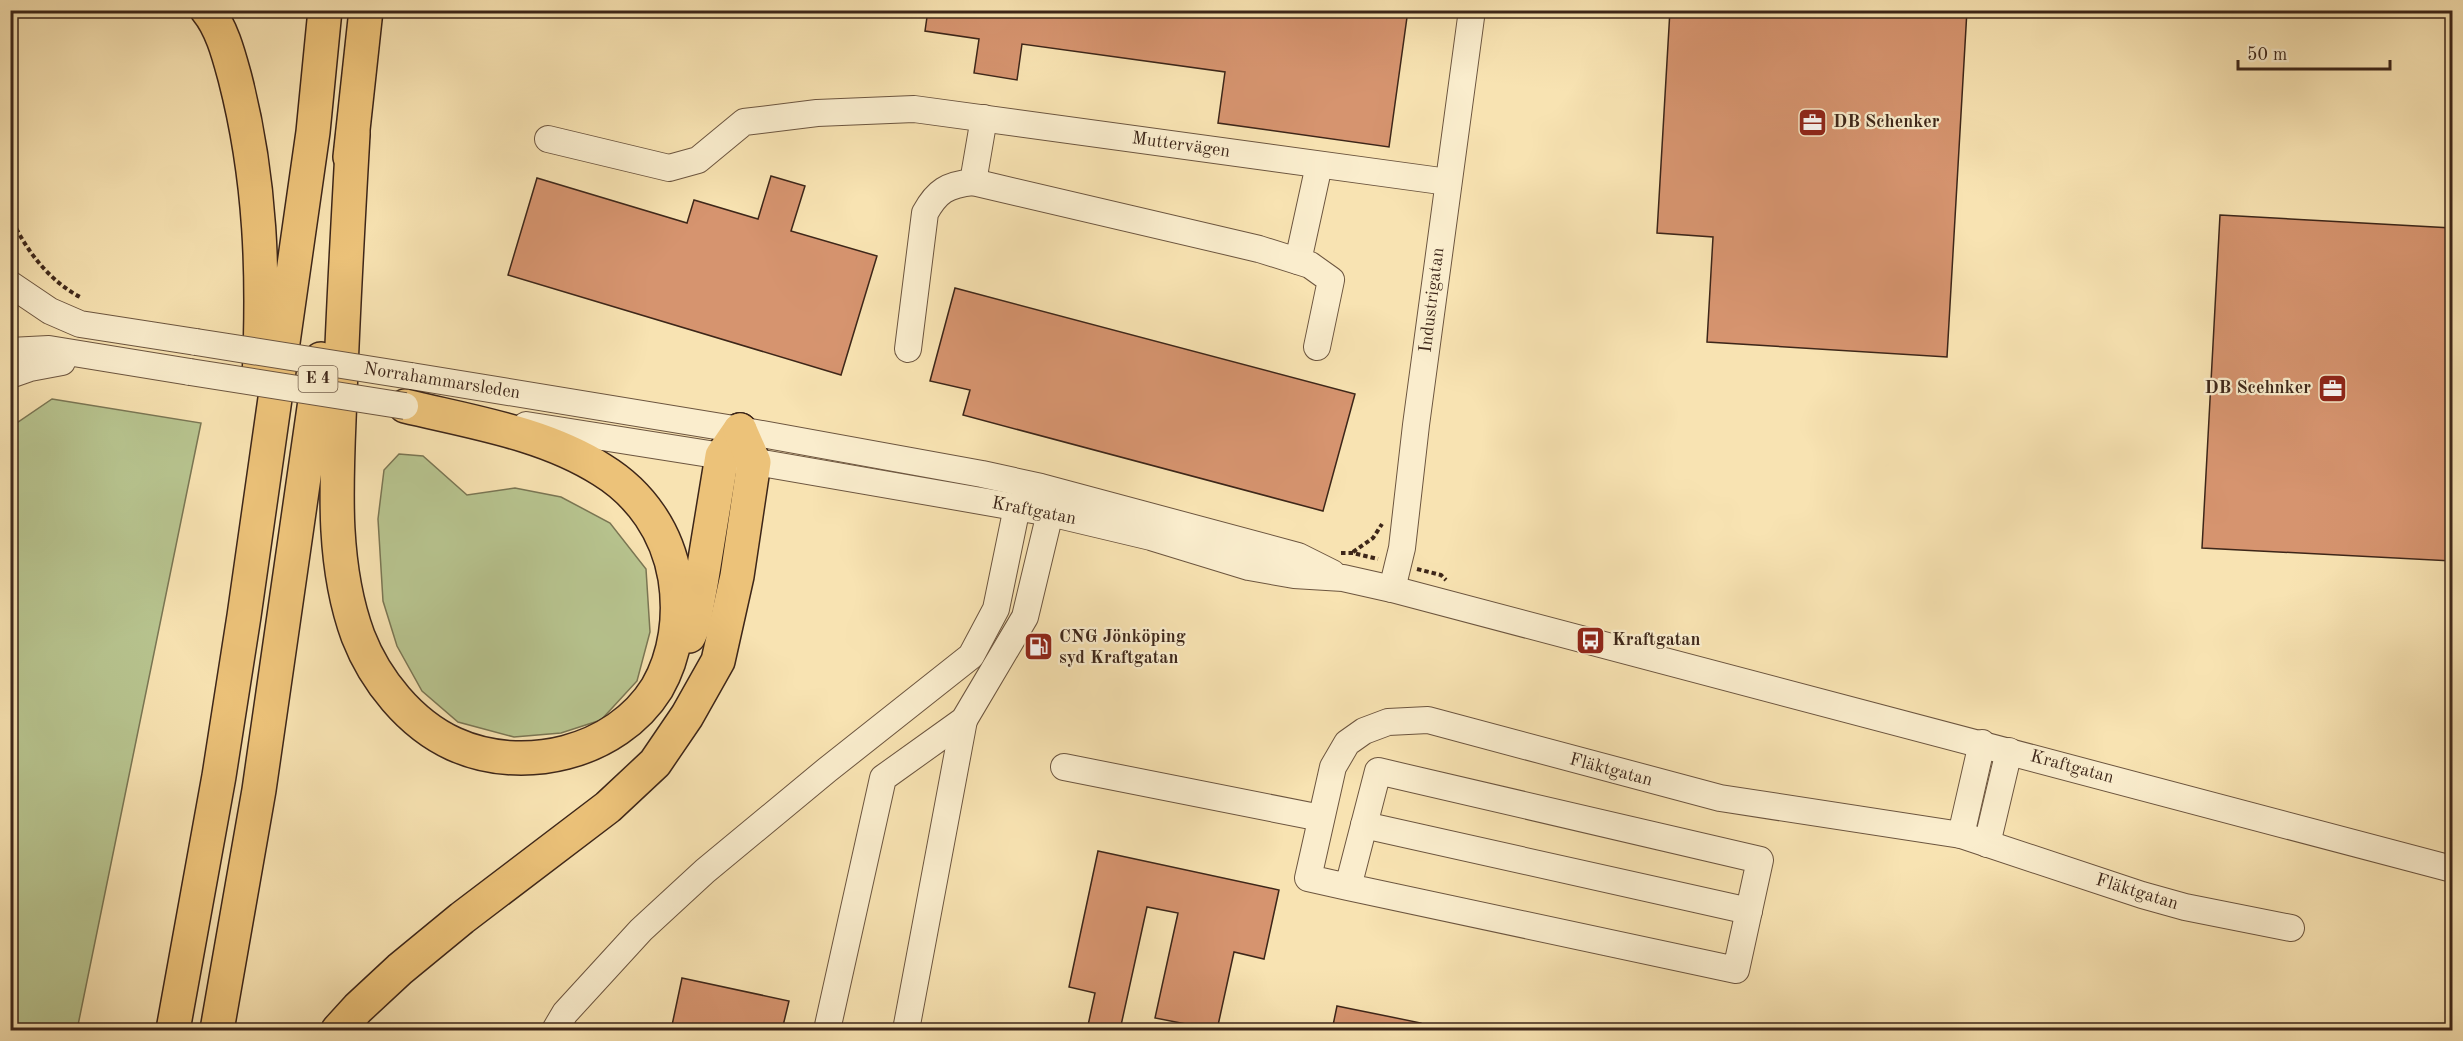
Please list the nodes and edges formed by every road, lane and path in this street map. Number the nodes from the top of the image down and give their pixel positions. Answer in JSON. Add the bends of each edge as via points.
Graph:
{"nodes":[{"id":1,"x":207,"y":10,"type":"edge"},
{"id":2,"x":325,"y":10,"type":"edge"},
{"id":3,"x":366,"y":10,"type":"edge"},
{"id":4,"x":1472,"y":10,"type":"edge"},
{"id":5,"x":984,"y":118,"type":"junction"},
{"id":6,"x":353,"y":134,"type":"junction"},
{"id":7,"x":548,"y":140,"type":"dead end"},
{"id":8,"x":1320,"y":165,"type":"junction"},
{"id":9,"x":973,"y":182,"type":"junction"},
{"id":10,"x":1448,"y":182,"type":"junction"},
{"id":11,"x":10,"y":215,"type":"edge"},
{"id":12,"x":1298,"y":261,"type":"junction"},
{"id":13,"x":10,"y":284,"type":"edge"},
{"id":14,"x":85,"y":300,"type":"dead end"},
{"id":15,"x":1317,"y":347,"type":"dead end"},
{"id":16,"x":908,"y":349,"type":"dead end"},
{"id":17,"x":10,"y":351,"type":"edge"},
{"id":18,"x":92,"y":358,"type":"junction"},
{"id":19,"x":10,"y":375,"type":"edge"},
{"id":20,"x":408,"y":391,"type":"junction"},
{"id":21,"x":731,"y":443,"type":"junction"},
{"id":22,"x":754,"y":462,"type":"junction"},
{"id":23,"x":1041,"y":487,"type":"junction"},
{"id":24,"x":1017,"y":507,"type":"junction"},
{"id":25,"x":1050,"y":513,"type":"junction"},
{"id":26,"x":1343,"y":578,"type":"junction"},
{"id":27,"x":1392,"y":589,"type":"junction"},
{"id":28,"x":244,"y":616,"type":"junction"},
{"id":29,"x":657,"y":688,"type":"junction"},
{"id":30,"x":964,"y":720,"type":"junction"},
{"id":31,"x":1982,"y":743,"type":"junction"},
{"id":32,"x":2009,"y":751,"type":"junction"},
{"id":33,"x":1064,"y":767,"type":"dead end"},
{"id":34,"x":1321,"y":818,"type":"junction"},
{"id":35,"x":1364,"y":825,"type":"junction"},
{"id":36,"x":1961,"y":836,"type":"junction"},
{"id":37,"x":1987,"y":844,"type":"junction"},
{"id":38,"x":2452,"y":869,"type":"edge"},
{"id":39,"x":1348,"y":887,"type":"junction"},
{"id":40,"x":1749,"y":911,"type":"junction"},
{"id":41,"x":2291,"y":928,"type":"dead end"},
{"id":42,"x":173,"y":1030,"type":"edge"},
{"id":43,"x":217,"y":1030,"type":"edge"},
{"id":44,"x":338,"y":1030,"type":"edge"},
{"id":45,"x":555,"y":1030,"type":"edge"},
{"id":46,"x":827,"y":1030,"type":"edge"},
{"id":47,"x":906,"y":1030,"type":"edge"}],
"edges":[{"from":1,"to":28,"type":"highway","via":[[228,53],[243,110],[260,227],[262,310]]},
{"from":2,"to":28,"type":"highway","number":"E 4","via":[[313,132]]},
{"from":3,"to":6,"type":"highway","number":"E 4"},
{"from":4,"to":10,"type":"street","name":"Industrigatan"},
{"from":5,"to":7,"type":"street","name":"Muttervägen","via":[[914,109],[817,113],[744,122],[699,160],[669,168]]},
{"from":5,"to":8,"type":"street","name":"Muttervägen"},
{"from":5,"to":9,"type":"street"},
{"from":6,"to":29,"type":"highway","via":[[337,507],[343,580],[358,636],[381,681],[416,719],[453,744],[523,759],[564,753],[607,737],[638,711]]},
{"from":6,"to":43,"type":"highway","number":"E 4","via":[[259,790]]},
{"from":8,"to":10,"type":"street","name":"Muttervägen"},
{"from":8,"to":12,"type":"street"},
{"from":9,"to":12,"type":"street"},
{"from":9,"to":16,"type":"street","via":[[957,184],[934,196],[925,213]]},
{"from":10,"to":27,"type":"street","name":"Industrigatan","via":[[1402,548]]},
{"from":11,"to":14,"type":"path","via":[[46,271]]},
{"from":12,"to":15,"type":"street","via":[[1331,280]]},
{"from":13,"to":20,"type":"street","name":"Norrahammarsleden","bridge":true,"via":[[50,311],[81,324],[196,342]]},
{"from":17,"to":18,"type":"street","name":"Norrahammarsleden","via":[[49,349]]},
{"from":18,"to":19,"type":"street"},
{"from":18,"to":20,"type":"street","name":"Norrahammarsleden","bridge":true,"via":[[190,372]]},
{"from":20,"to":21,"type":"street","name":"Norrahammarsleden"},
{"from":20,"to":29,"type":"highway","via":[[497,428],[551,444],[602,469],[633,494],[656,523],[671,557],[676,583],[678,620],[673,651]]},
{"from":21,"to":22,"type":"highway"},
{"from":21,"to":23,"type":"street","name":"Kraftgatan"},
{"from":21,"to":29,"type":"highway","via":[[693,627],[677,661]]},
{"from":22,"to":24,"type":"street","name":"Kraftgatan"},
{"from":22,"to":44,"type":"highway","via":[[737,576],[718,661],[687,717],[655,763],[608,807],[400,969]]},
{"from":23,"to":24,"type":"street"},
{"from":23,"to":25,"type":"street"},
{"from":23,"to":26,"type":"street","name":"Kraftgatan","via":[[1298,556]]},
{"from":24,"to":25,"type":"street","name":"Kraftgatan"},
{"from":24,"to":45,"type":"street","via":[[996,609],[971,656],[705,871],[641,930],[565,1013]]},
{"from":25,"to":26,"type":"street","name":"Kraftgatan","via":[[1151,537],[1249,567]]},
{"from":25,"to":30,"type":"street","via":[[1025,618]]},
{"from":26,"to":27,"type":"street","name":"Kraftgatan"},
{"from":27,"to":31,"type":"street","name":"Kraftgatan"},
{"from":28,"to":42,"type":"highway","number":"E 4"},
{"from":30,"to":46,"type":"street","via":[[883,778]]},
{"from":30,"to":47,"type":"street"},
{"from":31,"to":32,"type":"street","name":"Kraftgatan"},
{"from":31,"to":36,"type":"street"},
{"from":32,"to":37,"type":"street"},
{"from":32,"to":38,"type":"street","name":"Kraftgatan"},
{"from":33,"to":34,"type":"street"},
{"from":34,"to":36,"type":"street","name":"Fläktgatan","via":[[1333,768],[1347,743],[1388,722],[1428,720],[1720,798]]},
{"from":34,"to":39,"type":"street","name":"Fläktgatan","via":[[1308,878]]},
{"from":35,"to":39,"type":"street"},
{"from":35,"to":40,"type":"street"},
{"from":35,"to":40,"type":"street","via":[[1378,771],[1760,860]]},
{"from":36,"to":37,"type":"street","name":"Fläktgatan"},
{"from":37,"to":41,"type":"street","name":"Fläktgatan","via":[[2142,895]]},
{"from":39,"to":40,"type":"street","via":[[1736,970]]}]}
